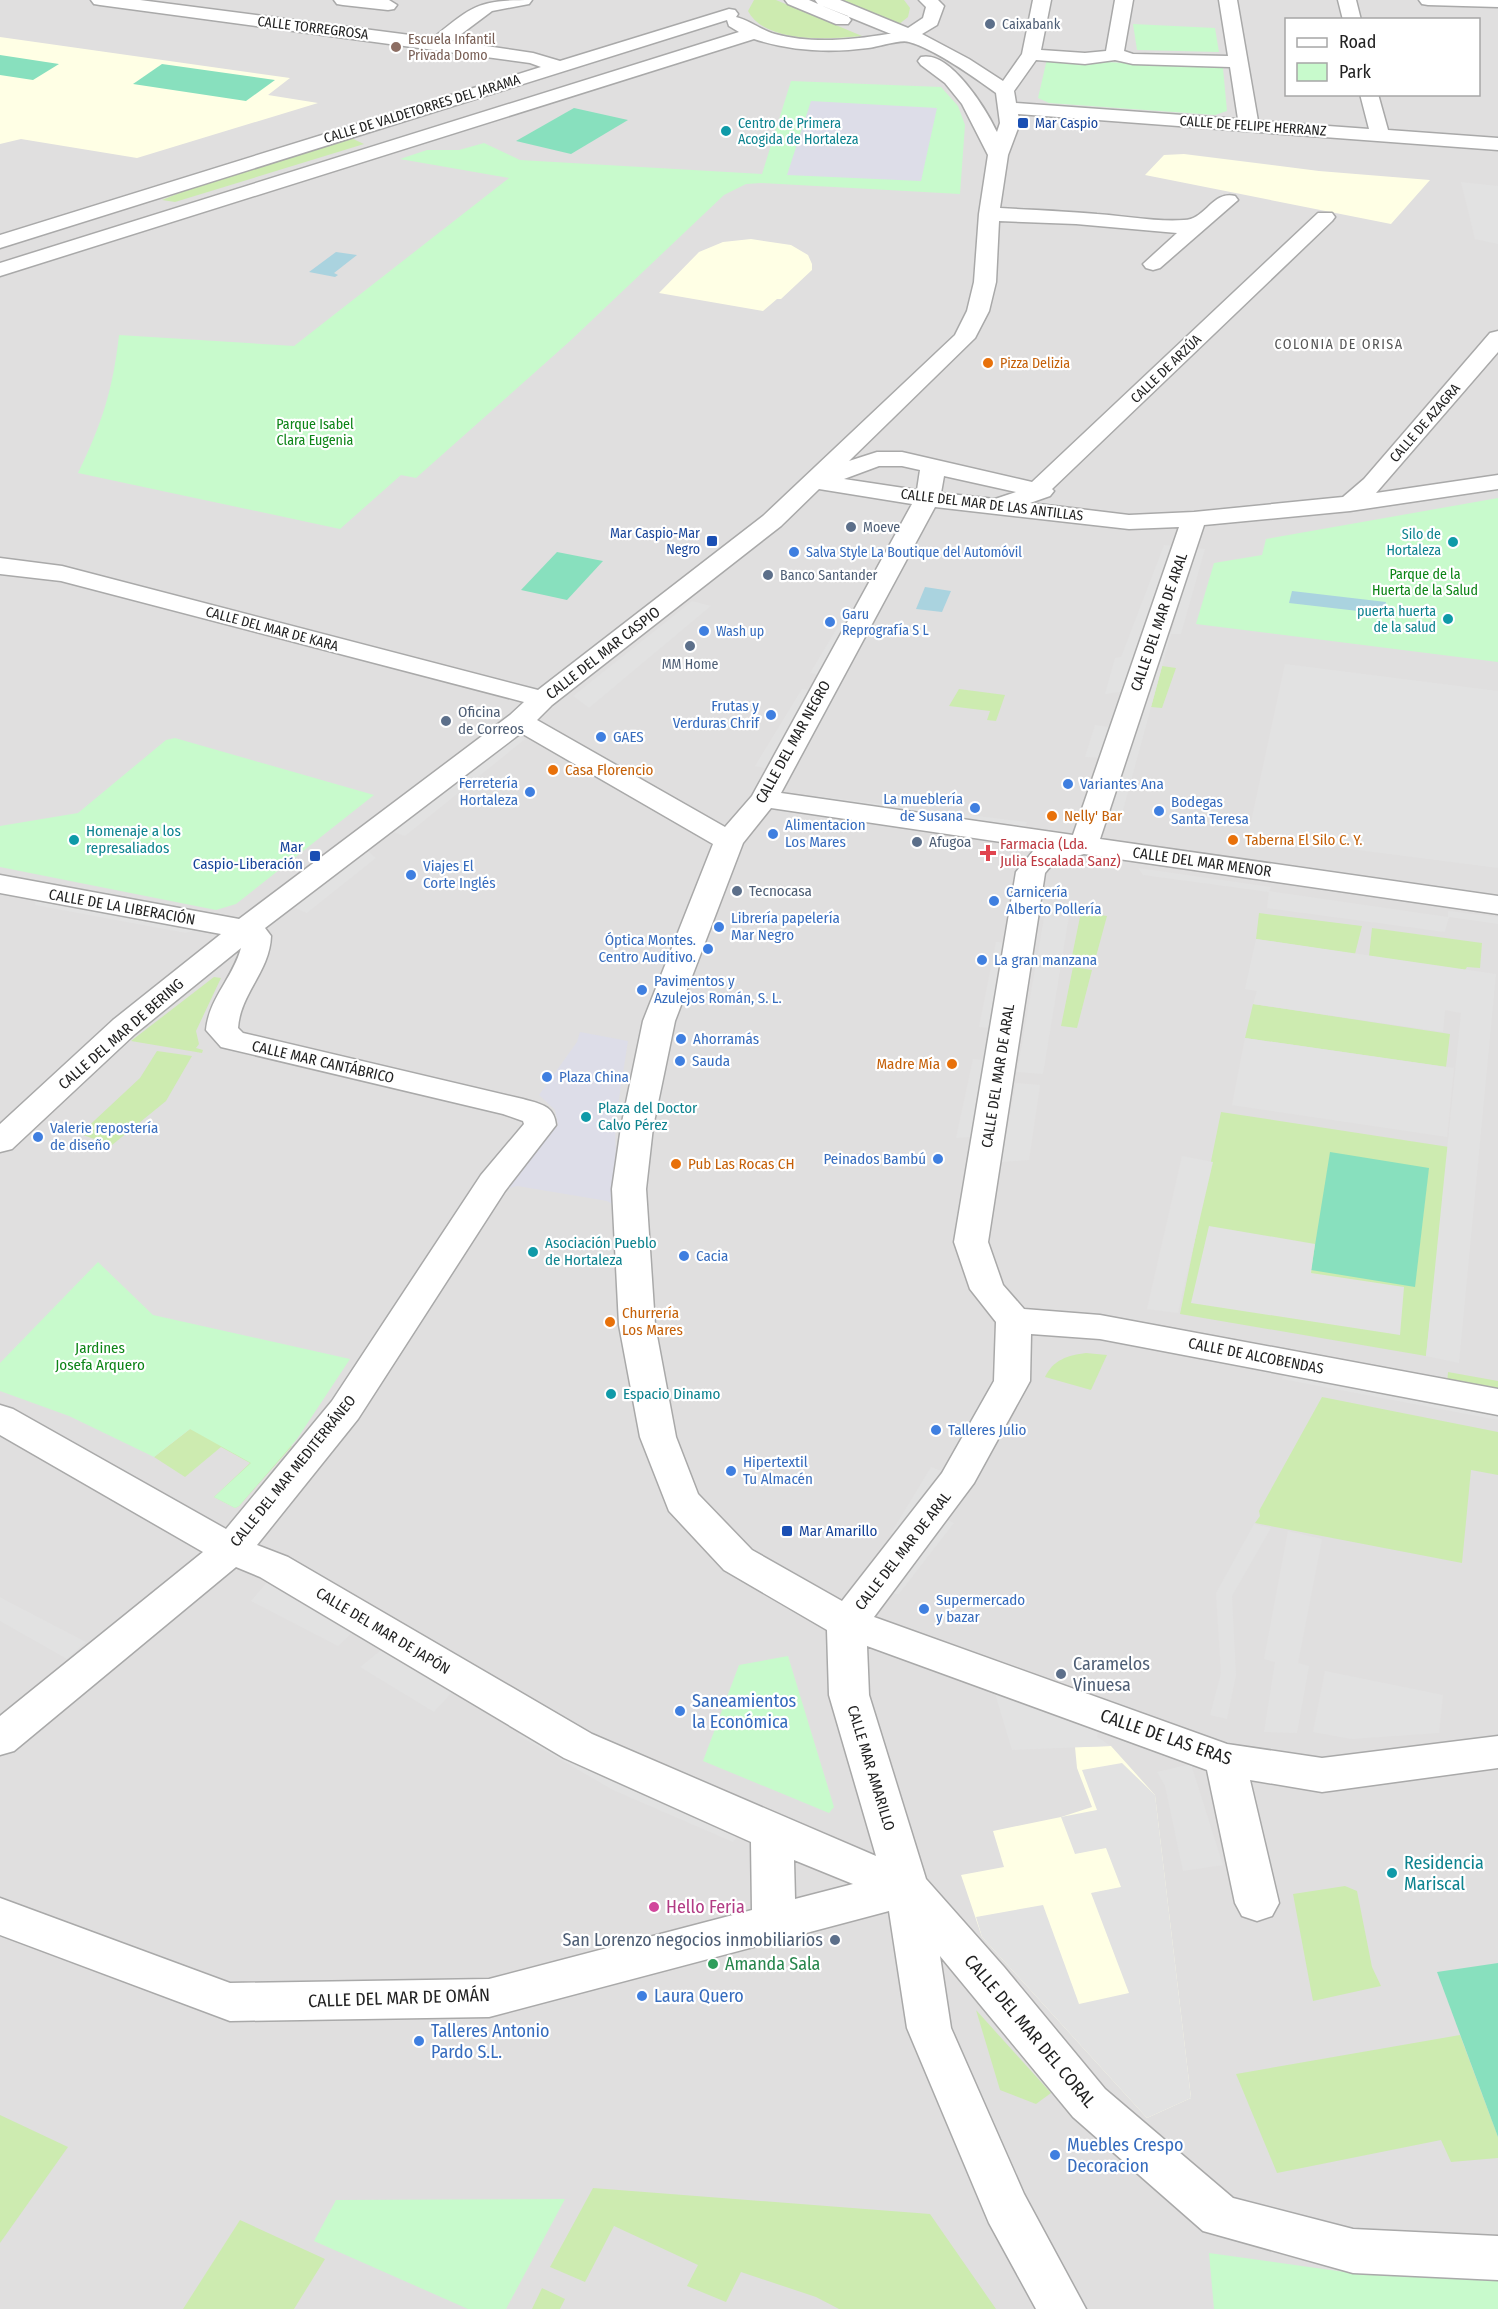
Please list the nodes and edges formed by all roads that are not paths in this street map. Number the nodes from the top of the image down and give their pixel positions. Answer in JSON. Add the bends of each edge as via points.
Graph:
{"nodes":[{"id":1,"x":100,"y":0,"type":"edge"},
{"id":2,"x":343,"y":0,"type":"edge"},
{"id":3,"x":523,"y":0,"type":"edge"},
{"id":4,"x":794,"y":0,"type":"edge"},
{"id":5,"x":824,"y":0,"type":"edge"},
{"id":6,"x":928,"y":0,"type":"edge"},
{"id":7,"x":1042,"y":0,"type":"edge"},
{"id":8,"x":1124,"y":0,"type":"edge"},
{"id":9,"x":1228,"y":0,"type":"edge"},
{"id":10,"x":1347,"y":0,"type":"edge"},
{"id":11,"x":1428,"y":0,"type":"edge"},
{"id":12,"x":1493,"y":2,"type":"edge"},
{"id":13,"x":388,"y":5,"type":"dead end"},
{"id":14,"x":269,"y":7,"type":"dead end"},
{"id":15,"x":731,"y":7,"type":"edge"},
{"id":16,"x":1352,"y":18,"type":"edge"},
{"id":17,"x":252,"y":20,"type":"junction"},
{"id":18,"x":1495,"y":21,"type":"dead end"},
{"id":19,"x":754,"y":33,"type":"junction"},
{"id":20,"x":909,"y":34,"type":"junction"},
{"id":21,"x":890,"y":40,"type":"junction"},
{"id":22,"x":437,"y":44,"type":"junction"},
{"id":23,"x":1031,"y":54,"type":"junction"},
{"id":24,"x":1114,"y":54,"type":"junction"},
{"id":25,"x":1239,"y":62,"type":"junction"},
{"id":26,"x":560,"y":67,"type":"junction"},
{"id":27,"x":1370,"y":96,"type":"edge"},
{"id":28,"x":1006,"y":100,"type":"junction"},
{"id":29,"x":1249,"y":126,"type":"junction"},
{"id":30,"x":1380,"y":136,"type":"junction"},
{"id":31,"x":1498,"y":144,"type":"edge"},
{"id":32,"x":998,"y":155,"type":"junction"},
{"id":33,"x":1228,"y":200,"type":"dead end"},
{"id":34,"x":116,"y":205,"type":"junction"},
{"id":35,"x":989,"y":214,"type":"junction"},
{"id":36,"x":1325,"y":217,"type":"dead end"},
{"id":37,"x":149,"y":223,"type":"junction"},
{"id":38,"x":1197,"y":226,"type":"junction"},
{"id":39,"x":0,"y":242,"type":"edge"},
{"id":40,"x":1153,"y":264,"type":"dead end"},
{"id":41,"x":0,"y":270,"type":"edge"},
{"id":42,"x":1498,"y":338,"type":"edge"},
{"id":43,"x":892,"y":407,"type":"junction"},
{"id":44,"x":902,"y":459,"type":"junction"},
{"id":45,"x":932,"y":465,"type":"junction"},
{"id":46,"x":814,"y":481,"type":"junction"},
{"id":47,"x":1498,"y":482,"type":"edge"},
{"id":48,"x":1037,"y":490,"type":"junction"},
{"id":49,"x":927,"y":499,"type":"junction"},
{"id":50,"x":1350,"y":504,"type":"junction"},
{"id":51,"x":998,"y":507,"type":"junction"},
{"id":52,"x":1182,"y":519,"type":"junction"},
{"id":53,"x":0,"y":566,"type":"edge"},
{"id":54,"x":27,"y":568,"type":"junction"},
{"id":55,"x":0,"y":588,"type":"edge"},
{"id":56,"x":543,"y":699,"type":"junction"},
{"id":57,"x":520,"y":721,"type":"junction"},
{"id":58,"x":764,"y":799,"type":"junction"},
{"id":59,"x":729,"y":841,"type":"junction"},
{"id":60,"x":1083,"y":845,"type":"junction"},
{"id":61,"x":0,"y":884,"type":"edge"},
{"id":62,"x":1498,"y":905,"type":"edge"},
{"id":63,"x":245,"y":929,"type":"junction"},
{"id":64,"x":539,"y":1115,"type":"joint"},
{"id":65,"x":0,"y":1142,"type":"edge"},
{"id":66,"x":1014,"y":1320,"type":"junction"},
{"id":67,"x":1498,"y":1402,"type":"edge"},
{"id":68,"x":5,"y":1429,"type":"edge"},
{"id":69,"x":231,"y":1550,"type":"junction"},
{"id":70,"x":847,"y":1623,"type":"junction"},
{"id":71,"x":0,"y":1739,"type":"edge"},
{"id":72,"x":1498,"y":1752,"type":"edge"},
{"id":73,"x":1225,"y":1760,"type":"junction"},
{"id":74,"x":772,"y":1832,"type":"junction"},
{"id":75,"x":907,"y":1888,"type":"junction"},
{"id":76,"x":1257,"y":1903,"type":"dead end"},
{"id":77,"x":0,"y":1916,"type":"edge"},
{"id":78,"x":774,"y":1922,"type":"junction"},
{"id":79,"x":1498,"y":2258,"type":"edge"},
{"id":80,"x":1062,"y":2309,"type":"edge"}],
"edges":[{"from":1,"to":17,"type":"street","name":"CALLE TORREGROSA"},
{"from":2,"to":13,"type":"street"},
{"from":3,"to":22,"type":"street","via":[[487,8]]},
{"from":4,"to":21,"type":"street"},
{"from":5,"to":20,"type":"street"},
{"from":6,"to":20,"type":"street","via":[[935,6],[931,21]]},
{"from":7,"to":23,"type":"street"},
{"from":8,"to":24,"type":"street"},
{"from":9,"to":25,"type":"street"},
{"from":10,"to":16,"type":"street"},
{"from":11,"to":12,"type":"street"},
{"from":12,"to":18,"type":"street"},
{"from":14,"to":17,"type":"street"},
{"from":15,"to":19,"type":"street","via":[[737,24]]},
{"from":15,"to":26,"type":"street","name":"CALLE DE VALDETORRES DEL JARAMA"},
{"from":17,"to":22,"type":"street","name":"CALLE TORREGROSA"},
{"from":19,"to":21,"type":"street","via":[[814,45]]},
{"from":19,"to":37,"type":"street","name":"CALLE DE VALDETORRES DEL JARAMA"},
{"from":20,"to":21,"type":"street"},
{"from":20,"to":28,"type":"street","via":[[986,76]]},
{"from":21,"to":32,"type":"street","via":[[932,64],[965,92]]},
{"from":22,"to":26,"type":"street","name":"CALLE TORREGROSA","via":[[533,58]]},
{"from":23,"to":24,"type":"street","via":[[1093,59]]},
{"from":23,"to":28,"type":"street"},
{"from":24,"to":25,"type":"street","via":[[1133,59]]},
{"from":25,"to":29,"type":"street"},
{"from":26,"to":34,"type":"street","name":"CALLE DE VALDETORRES DEL JARAMA"},
{"from":27,"to":30,"type":"street"},
{"from":28,"to":29,"type":"street","name":"CALLE DE FELIPE HERRANZ"},
{"from":28,"to":32,"type":"street","name":"CALLE DEL MAR CASPIO","via":[[1010,123]]},
{"from":29,"to":30,"type":"street","name":"CALLE DE FELIPE HERRANZ"},
{"from":30,"to":31,"type":"street","name":"CALLE DE FELIPE HERRANZ"},
{"from":32,"to":35,"type":"street","name":"CALLE DEL MAR CASPIO"},
{"from":33,"to":38,"type":"street"},
{"from":34,"to":37,"type":"street","name":"CALLE DE VALDETORRES DEL JARAMA","via":[[145,204],[158,212]]},
{"from":34,"to":39,"type":"street","name":"CALLE DE VALDETORRES DEL JARAMA"},
{"from":35,"to":38,"type":"street"},
{"from":35,"to":43,"type":"street","name":"CALLE DEL MAR CASPIO","via":[[985,282],[978,311],[964,338]]},
{"from":36,"to":48,"type":"street","name":"CALLE DE ARZÚA"},
{"from":37,"to":41,"type":"street","name":"CALLE DE VALDETORRES DEL JARAMA"},
{"from":38,"to":40,"type":"street"},
{"from":42,"to":50,"type":"street","name":"CALLE DE AZAGRA","via":[[1372,484]]},
{"from":43,"to":44,"type":"street","via":[[889,440]]},
{"from":43,"to":46,"type":"street","name":"CALLE DEL MAR CASPIO"},
{"from":44,"to":45,"type":"street","name":"CALLE DEL MAR DE LAS ANTILLAS"},
{"from":44,"to":46,"type":"street","name":"CALLE DEL MAR CASPIO","via":[[877,459]]},
{"from":45,"to":48,"type":"street","name":"CALLE DEL MAR DE LAS ANTILLAS"},
{"from":45,"to":49,"type":"street","name":"CALLE DEL MAR NEGRO"},
{"from":46,"to":49,"type":"street","name":"CALLE DEL MAR DE LAS ANTILLAS"},
{"from":46,"to":56,"type":"street","name":"CALLE DEL MAR CASPIO","via":[[772,521]]},
{"from":47,"to":50,"type":"street","name":"CALLE DEL MAR DE LAS ANTILLAS"},
{"from":48,"to":51,"type":"street","name":"CALLE DE ARZÚA"},
{"from":48,"to":52,"type":"street","name":"CALLE DEL MAR DE LAS ANTILLAS"},
{"from":49,"to":51,"type":"street","name":"CALLE DEL MAR DE LAS ANTILLAS"},
{"from":49,"to":58,"type":"street","name":"CALLE DEL MAR NEGRO"},
{"from":50,"to":52,"type":"street","name":"CALLE DEL MAR DE LAS ANTILLAS"},
{"from":51,"to":52,"type":"street","name":"CALLE DEL MAR DE LAS ANTILLAS","via":[[1130,522]]},
{"from":52,"to":60,"type":"street","name":"CALLE DEL MAR DE ARAL"},
{"from":53,"to":54,"type":"street","name":"CALLE DEL MAR DE KARA"},
{"from":54,"to":55,"type":"street"},
{"from":54,"to":56,"type":"street","name":"CALLE DEL MAR DE KARA"},
{"from":56,"to":57,"type":"street","name":"CALLE DEL MAR CASPIO"},
{"from":57,"to":59,"type":"street"},
{"from":57,"to":63,"type":"street","name":"CALLE DEL MAR CASPIO"},
{"from":58,"to":59,"type":"street","name":"CALLE DEL MAR NEGRO"},
{"from":58,"to":60,"type":"street","name":"CALLE DEL MAR MENOR"},
{"from":59,"to":70,"type":"street","name":"CALLE DEL MAR NEGRO","via":[[659,1021],[638,1127],[629,1189],[637,1325],[658,1437],[682,1501],[738,1560]]},
{"from":60,"to":62,"type":"street","name":"CALLE DEL MAR MENOR"},
{"from":60,"to":66,"type":"street","name":"CALLE DEL MAR DE ARAL","via":[[1044,856],[1031,872],[971,1242],[987,1289]]},
{"from":61,"to":63,"type":"street","name":"CALLE DE LA LIBERACIÓN"},
{"from":63,"to":64,"type":"street","name":"CALLE MAR CANTÁBRICO","via":[[256,936],[255,956],[223,1013],[222,1030],[232,1040]]},
{"from":63,"to":65,"type":"street","name":"CALLE DEL MAR DE BERING","via":[[124,1027]]},
{"from":64,"to":69,"type":"street","name":"CALLE DEL MAR MEDITERRÁNEO","via":[[540,1125],[493,1183],[345,1410]]},
{"from":66,"to":67,"type":"street","name":"CALLE DE ALCOBENDAS","via":[[1100,1327]]},
{"from":66,"to":70,"type":"street","name":"CALLE DEL MAR DE ARAL","via":[[1012,1381],[955,1483]]},
{"from":68,"to":69,"type":"street","name":"CALLE DEL MAR DE JAPÓN"},
{"from":69,"to":71,"type":"street","name":"CALLE DEL MAR MEDITERRÁNEO"},
{"from":69,"to":74,"type":"street","name":"CALLE DEL MAR DE JAPÓN","via":[[274,1567],[578,1746]]},
{"from":70,"to":73,"type":"street","name":"CALLE DE LAS ERAS"},
{"from":70,"to":75,"type":"street","name":"CALLE MAR AMARILLO","via":[[849,1695]]},
{"from":72,"to":73,"type":"street","name":"CALLE DE LAS ERAS","via":[[1322,1775]]},
{"from":73,"to":76,"type":"street"},
{"from":74,"to":75,"type":"street","name":"CALLE DEL MAR DE JAPÓN"},
{"from":74,"to":78,"type":"street"},
{"from":75,"to":78,"type":"street","name":"CALLE DEL MAR DE OMÁN"},
{"from":75,"to":79,"type":"street","name":"CALLE DEL MAR DEL CORAL","via":[[1089,2103],[1220,2216],[1353,2251]]},
{"from":75,"to":80,"type":"street","name":"CALLE MAR AMARILLO","via":[[929,2028],[1006,2208]]},
{"from":77,"to":78,"type":"street","name":"CALLE DEL MAR DE OMÁN","via":[[230,2002],[489,1998]]}]}
